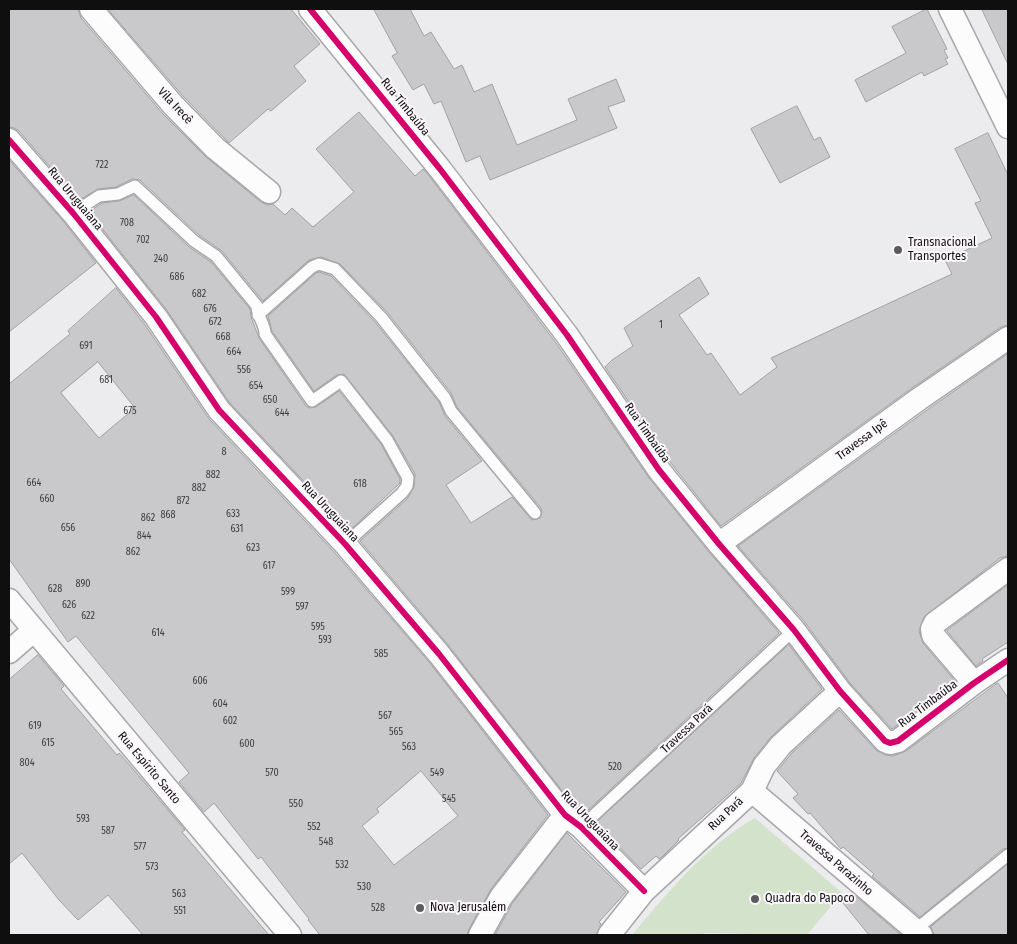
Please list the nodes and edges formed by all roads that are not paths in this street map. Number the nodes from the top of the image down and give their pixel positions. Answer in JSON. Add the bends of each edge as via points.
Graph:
{"nodes":[{"id":1,"x":91,"y":9,"type":"edge"},
{"id":2,"x":310,"y":9,"type":"edge"},
{"id":3,"x":950,"y":9,"type":"edge"},
{"id":4,"x":1008,"y":127,"type":"edge"},
{"id":5,"x":9,"y":140,"type":"edge"},
{"id":6,"x":269,"y":192,"type":"dead end"},
{"id":7,"x":73,"y":213,"type":"junction"},
{"id":8,"x":258,"y":315,"type":"junction"},
{"id":9,"x":1008,"y":338,"type":"edge"},
{"id":10,"x":535,"y":513,"type":"dead end"},
{"id":11,"x":345,"y":544,"type":"junction"},
{"id":12,"x":719,"y":544,"type":"junction"},
{"id":13,"x":1008,"y":569,"type":"edge"},
{"id":14,"x":9,"y":600,"type":"edge"},
{"id":15,"x":34,"y":630,"type":"junction"},
{"id":16,"x":794,"y":630,"type":"junction"},
{"id":17,"x":9,"y":652,"type":"edge"},
{"id":18,"x":1008,"y":660,"type":"edge"},
{"id":19,"x":974,"y":684,"type":"junction"},
{"id":20,"x":840,"y":691,"type":"junction"},
{"id":21,"x":752,"y":790,"type":"junction"},
{"id":22,"x":573,"y":821,"type":"junction"},
{"id":23,"x":1008,"y":855,"type":"edge"},
{"id":24,"x":644,"y":891,"type":"junction"},
{"id":25,"x":918,"y":933,"type":"edge"},
{"id":26,"x":290,"y":935,"type":"edge"},
{"id":27,"x":480,"y":935,"type":"edge"},
{"id":28,"x":609,"y":935,"type":"edge"}],
"edges":[{"from":1,"to":6,"type":"street","name":"Vila Irecê","via":[[172,105],[215,148]]},
{"from":2,"to":12,"type":"street","name":"Rua Timbaúba","via":[[440,169],[561,328],[659,470]]},
{"from":3,"to":4,"type":"street"},
{"from":5,"to":7,"type":"street","name":"Rua Uruguaiana"},
{"from":7,"to":8,"type":"lane","via":[[99,196],[112,195],[135,186],[194,241],[216,256],[257,306]]},
{"from":7,"to":11,"type":"street","name":"Rua Uruguaiana","via":[[156,316],[219,410]]},
{"from":8,"to":10,"type":"lane","via":[[312,267],[319,264],[334,269],[381,317],[445,398],[451,412]]},
{"from":8,"to":11,"type":"lane","via":[[265,334],[312,401],[341,381],[387,440],[408,478],[402,493]]},
{"from":9,"to":12,"type":"street","name":"Travessa Ipê"},
{"from":11,"to":22,"type":"street","name":"Rua Uruguaiana","via":[[439,654]]},
{"from":12,"to":16,"type":"street","name":"Rua Timbaúba"},
{"from":13,"to":19,"type":"street","via":[[935,623],[932,629]]},
{"from":14,"to":15,"type":"street","name":"Rua Espírito Santo"},
{"from":15,"to":17,"type":"street"},
{"from":15,"to":26,"type":"street","name":"Rua Espírito Santo"},
{"from":16,"to":20,"type":"street","name":"Rua Timbaúba"},
{"from":16,"to":22,"type":"lane","name":"Travessa Pará"},
{"from":18,"to":19,"type":"street","name":"Rua Timbaúba"},
{"from":19,"to":20,"type":"street","name":"Rua Timbaúba","via":[[890,744]]},
{"from":20,"to":21,"type":"street","name":"Rua Pará","via":[[781,745],[764,766]]},
{"from":21,"to":24,"type":"street","name":"Rua Pará"},
{"from":21,"to":25,"type":"street","name":"Travessa Parazinho"},
{"from":22,"to":24,"type":"street","name":"Rua Uruguaiana"},
{"from":22,"to":27,"type":"street","name":"Travessa Pará","via":[[502,897]]},
{"from":23,"to":25,"type":"lane"},
{"from":24,"to":28,"type":"street","name":"Rua Pará"}]}
